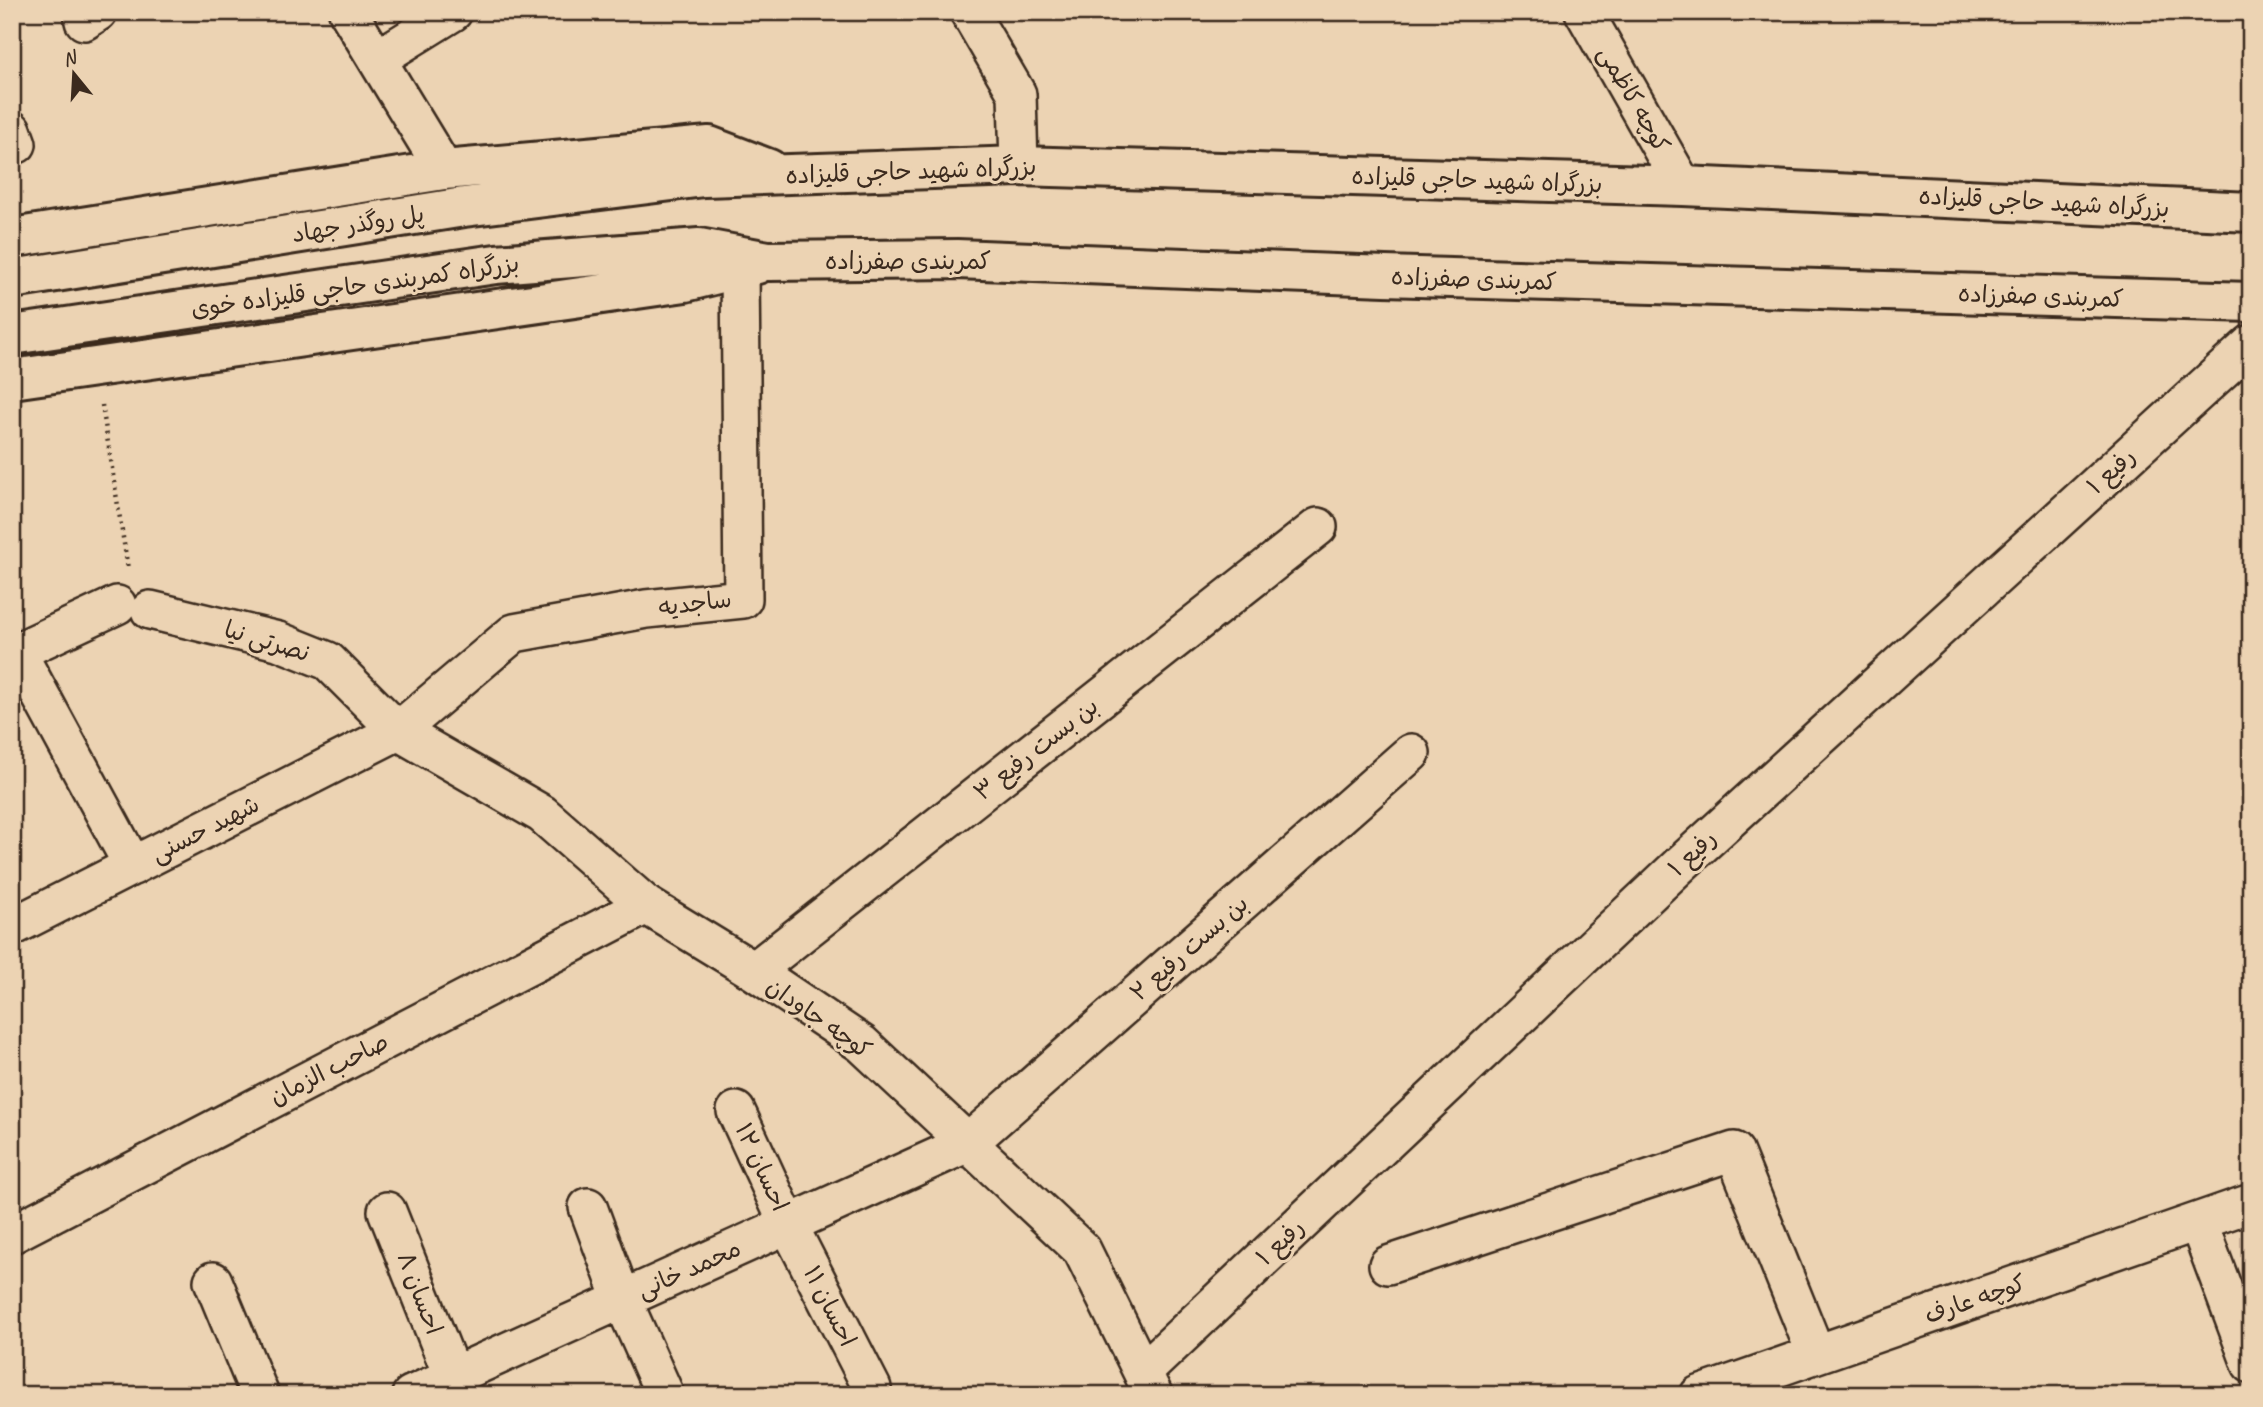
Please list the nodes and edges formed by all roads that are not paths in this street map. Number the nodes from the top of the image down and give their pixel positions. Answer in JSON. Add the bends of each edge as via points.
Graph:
{"nodes":[{"id":1,"x":348,"y":12,"type":"edge"},
{"id":2,"x":453,"y":12,"type":"edge"},
{"id":3,"x":969,"y":12,"type":"edge"},
{"id":4,"x":1584,"y":12,"type":"edge"},
{"id":5,"x":377,"y":59,"type":"junction"},
{"id":6,"x":1019,"y":166,"type":"junction"},
{"id":7,"x":444,"y":170,"type":"junction"},
{"id":8,"x":784,"y":174,"type":"junction"},
{"id":9,"x":704,"y":177,"type":"joint"},
{"id":10,"x":1684,"y":186,"type":"junction"},
{"id":11,"x":2251,"y":212,"type":"edge"},
{"id":12,"x":12,"y":238,"type":"edge"},
{"id":13,"x":699,"y":247,"type":"joint"},
{"id":14,"x":754,"y":264,"type":"junction"},
{"id":15,"x":12,"y":279,"type":"edge"},
{"id":16,"x":2251,"y":302,"type":"edge"},
{"id":17,"x":12,"y":335,"type":"edge"},
{"id":18,"x":2251,"y":344,"type":"edge"},
{"id":19,"x":12,"y":379,"type":"edge"},
{"id":20,"x":1318,"y":527,"type":"dead end"},
{"id":21,"x":15,"y":653,"type":"edge"},
{"id":22,"x":398,"y":731,"type":"junction"},
{"id":23,"x":1411,"y":753,"type":"dead end"},
{"id":24,"x":133,"y":866,"type":"junction"},
{"id":25,"x":646,"y":905,"type":"junction"},
{"id":26,"x":12,"y":927,"type":"edge"},
{"id":27,"x":754,"y":971,"type":"junction"},
{"id":28,"x":736,"y":1111,"type":"dead end"},
{"id":29,"x":968,"y":1143,"type":"junction"},
{"id":30,"x":2251,"y":1203,"type":"edge"},
{"id":31,"x":588,"y":1207,"type":"dead end"},
{"id":32,"x":387,"y":1211,"type":"dead end"},
{"id":33,"x":2198,"y":1222,"type":"junction"},
{"id":34,"x":788,"y":1224,"type":"junction"},
{"id":35,"x":12,"y":1234,"type":"edge"},
{"id":36,"x":1388,"y":1265,"type":"dead end"},
{"id":37,"x":213,"y":1281,"type":"dead end"},
{"id":38,"x":622,"y":1299,"type":"junction"},
{"id":39,"x":1816,"y":1354,"type":"junction"},
{"id":40,"x":2251,"y":1364,"type":"edge"},
{"id":41,"x":1148,"y":1384,"type":"edge"},
{"id":42,"x":456,"y":1385,"type":"edge"},
{"id":43,"x":872,"y":1388,"type":"dead end"},
{"id":44,"x":260,"y":1395,"type":"edge"},
{"id":45,"x":411,"y":1395,"type":"edge"},
{"id":46,"x":665,"y":1395,"type":"edge"},
{"id":47,"x":1699,"y":1395,"type":"edge"}],
"edges":[{"from":1,"to":5,"type":"street"},
{"from":2,"to":5,"type":"street"},
{"from":3,"to":6,"type":"street","via":[[1017,94]]},
{"from":4,"to":10,"type":"street","name":"کوچه کاظمی"},
{"from":5,"to":7,"type":"street"},
{"from":6,"to":8,"type":"highway","name":"بزرگراه شهید حاجی قلیزاده"},
{"from":6,"to":10,"type":"highway","name":"بزرگراه شهید حاجی قلیزاده"},
{"from":7,"to":8,"type":"highway","via":[[709,146]]},
{"from":7,"to":12,"type":"highway"},
{"from":8,"to":9,"type":"highway","name":"بزرگراه شهید حاجی قلیزاده"},
{"from":9,"to":15,"type":"highway","name":"پل روگذر جهاد","via":[[464,207]]},
{"from":10,"to":11,"type":"highway","name":"بزرگراه شهید حاجی قلیزاده"},
{"from":13,"to":14,"type":"highway","name":"کمربندی صفرزاده"},
{"from":13,"to":17,"type":"highway","name":"بزرگراه کمربندی حاجی قلیزاده خوی","via":[[496,264]]},
{"from":14,"to":16,"type":"highway","name":"کمربندی صفرزاده","via":[[957,259]]},
{"from":14,"to":19,"type":"highway","via":[[685,282]]},
{"from":14,"to":22,"type":"street","name":"ساجدیه","via":[[743,599],[646,609],[514,633]]},
{"from":18,"to":41,"type":"street","name":"رفیع ۱","via":[[1682,863]]},
{"from":20,"to":27,"type":"street","name":"بن بست رفیع ۳"},
{"from":21,"to":22,"type":"street","name":"نصرتی نیا","via":[[132,599],[278,641],[328,661]]},
{"from":21,"to":24,"type":"street"},
{"from":22,"to":24,"type":"street","name":"شهید حسنی"},
{"from":22,"to":25,"type":"street","name":"کوچه جاودان","via":[[542,814]]},
{"from":23,"to":29,"type":"street","name":"بن بست رفیع ۲"},
{"from":24,"to":26,"type":"street","name":"شهید حسنی"},
{"from":25,"to":27,"type":"street","name":"کوچه جاودان"},
{"from":25,"to":35,"type":"street","name":"صاحب الزمان"},
{"from":27,"to":29,"type":"street","name":"کوچه جاودان","via":[[862,1044]]},
{"from":28,"to":34,"type":"street","name":"احسان ۱۲"},
{"from":29,"to":34,"type":"street","name":"محمد خانی"},
{"from":29,"to":41,"type":"street","name":"کوچه جاودان","via":[[1082,1250]]},
{"from":30,"to":33,"type":"street","name":"کوچه عارف"},
{"from":31,"to":38,"type":"street"},
{"from":32,"to":42,"type":"street","name":"احسان ۸"},
{"from":33,"to":39,"type":"street","name":"کوچه عارف"},
{"from":33,"to":40,"type":"street"},
{"from":34,"to":38,"type":"street","name":"محمد خانی"},
{"from":34,"to":43,"type":"street","name":"احسان ۱۱"},
{"from":36,"to":39,"type":"street","via":[[1734,1151]]},
{"from":37,"to":44,"type":"street"},
{"from":38,"to":42,"type":"street","name":"محمد خانی"},
{"from":38,"to":46,"type":"street"},
{"from":39,"to":47,"type":"street","name":"کوچه عارف"},
{"from":42,"to":45,"type":"street","name":"محمد خانی"}]}
